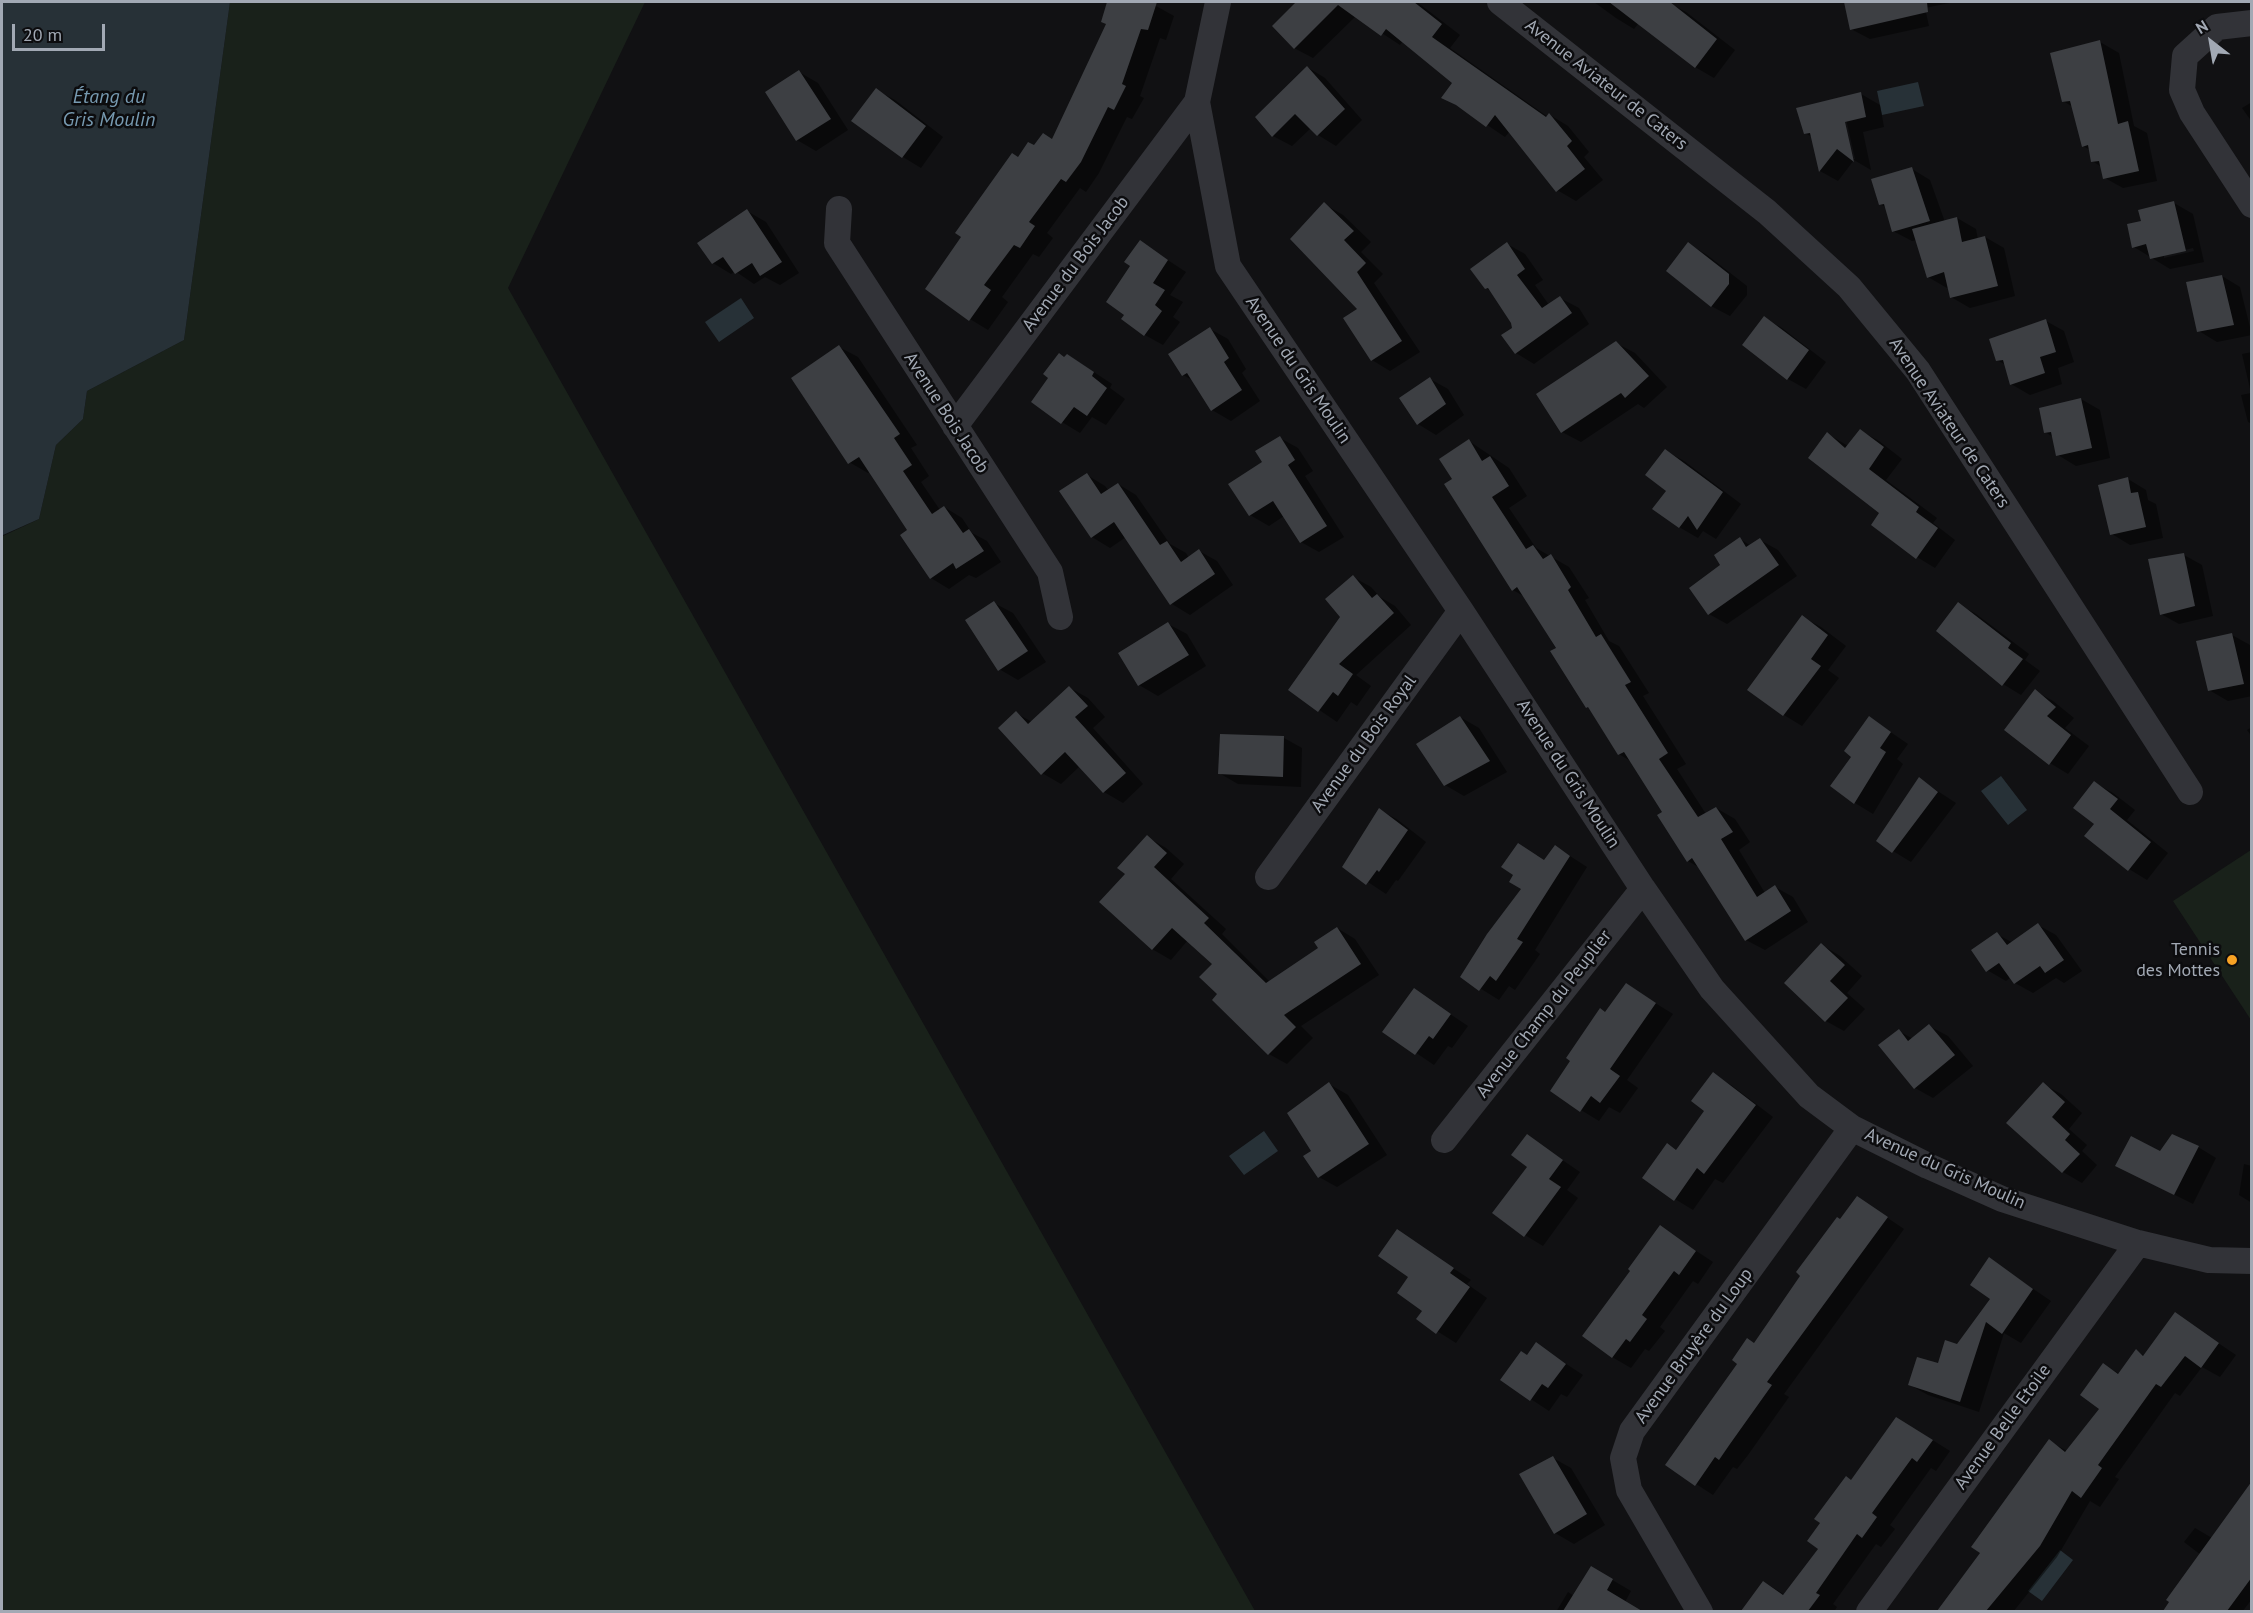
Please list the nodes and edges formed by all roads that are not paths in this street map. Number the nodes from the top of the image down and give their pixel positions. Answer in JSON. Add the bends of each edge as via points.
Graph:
{"nodes":[{"id":1,"x":1218,"y":2,"type":"edge"},
{"id":2,"x":1500,"y":2,"type":"edge"},
{"id":3,"x":2252,"y":23,"type":"edge"},
{"id":4,"x":1197,"y":102,"type":"junction"},
{"id":5,"x":2252,"y":205,"type":"edge"},
{"id":6,"x":839,"y":209,"type":"dead end"},
{"id":7,"x":955,"y":426,"type":"junction"},
{"id":8,"x":1461,"y":611,"type":"junction"},
{"id":9,"x":1060,"y":617,"type":"dead end"},
{"id":10,"x":2190,"y":792,"type":"dead end"},
{"id":11,"x":1268,"y":877,"type":"dead end"},
{"id":12,"x":1643,"y":889,"type":"junction"},
{"id":13,"x":1852,"y":1128,"type":"junction"},
{"id":14,"x":1444,"y":1140,"type":"dead end"},
{"id":15,"x":2138,"y":1243,"type":"junction"},
{"id":16,"x":2252,"y":1261,"type":"edge"},
{"id":17,"x":1700,"y":1611,"type":"edge"},
{"id":18,"x":1869,"y":1611,"type":"edge"}],
"edges":[{"from":1,"to":4,"type":"street","name":"Avenue du Gris Moulin"},
{"from":2,"to":10,"type":"street","name":"Avenue Aviateur de Caters","via":[[1767,212],[1849,287],[1918,371]]},
{"from":3,"to":5,"type":"street","via":[[2217,27],[2185,56],[2182,90],[2192,113]]},
{"from":4,"to":7,"type":"street","name":"Avenue du Bois Jacob"},
{"from":4,"to":8,"type":"street","name":"Avenue du Gris Moulin","via":[[1228,266]]},
{"from":6,"to":7,"type":"street","name":"Avenue Bois Jacob","via":[[837,243]]},
{"from":7,"to":9,"type":"street","name":"Avenue Bois Jacob","via":[[1050,572]]},
{"from":8,"to":11,"type":"street","name":"Avenue du Bois Royal"},
{"from":8,"to":12,"type":"street","name":"Avenue du Gris Moulin"},
{"from":12,"to":13,"type":"street","name":"Avenue du Gris Moulin","via":[[1712,988],[1809,1096]]},
{"from":12,"to":14,"type":"street","name":"Avenue Champ du Peuplier"},
{"from":13,"to":15,"type":"street","name":"Avenue du Gris Moulin","via":[[2002,1199]]},
{"from":13,"to":17,"type":"street","name":"Avenue Bruyère du Loup","via":[[1632,1431],[1623,1458],[1629,1490]]},
{"from":15,"to":16,"type":"street","name":"Avenue du Gris Moulin","via":[[2208,1260]]},
{"from":15,"to":18,"type":"street","name":"Avenue Belle Etoile"}]}
